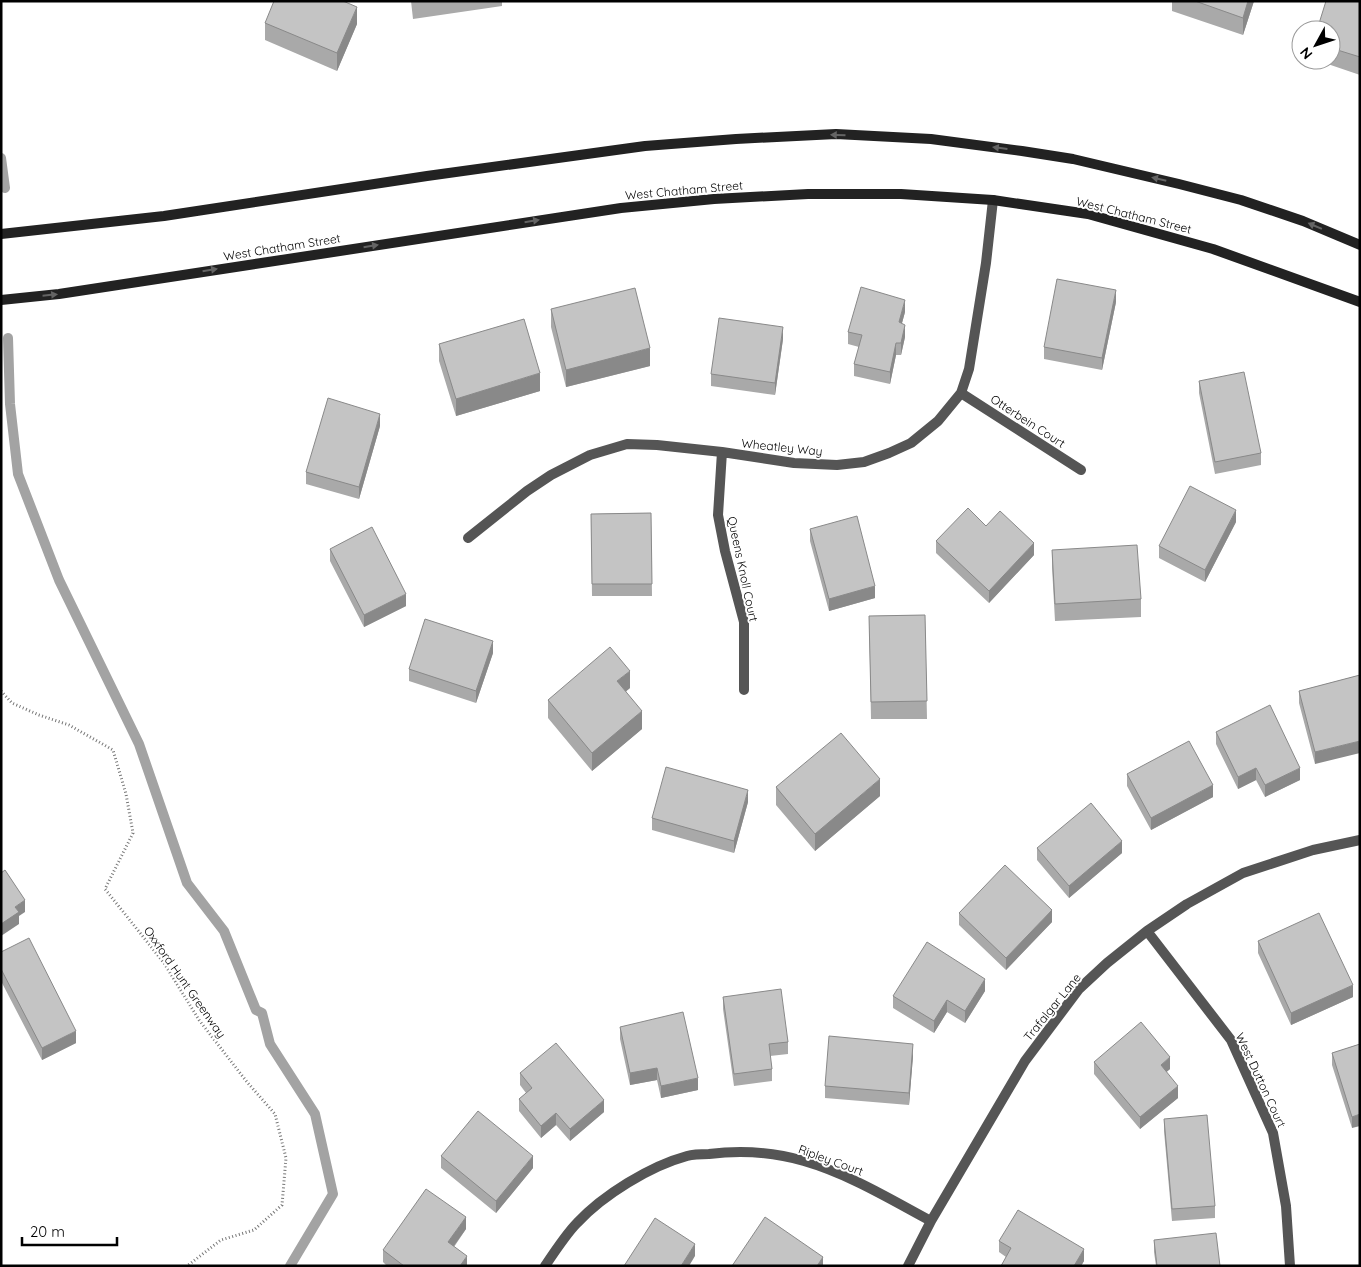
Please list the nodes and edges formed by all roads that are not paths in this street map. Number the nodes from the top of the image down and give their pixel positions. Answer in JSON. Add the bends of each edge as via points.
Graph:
{"nodes":[{"id":1,"x":993,"y":200,"type":"junction"},
{"id":2,"x":1,"y":234,"type":"edge"},
{"id":3,"x":1360,"y":245,"type":"edge"},
{"id":4,"x":1,"y":300,"type":"edge"},
{"id":5,"x":1360,"y":302,"type":"edge"},
{"id":6,"x":961,"y":393,"type":"junction"},
{"id":7,"x":722,"y":452,"type":"junction"},
{"id":8,"x":1081,"y":470,"type":"dead end"},
{"id":9,"x":468,"y":538,"type":"dead end"},
{"id":10,"x":744,"y":690,"type":"dead end"},
{"id":11,"x":1360,"y":840,"type":"edge"},
{"id":12,"x":1146,"y":931,"type":"junction"},
{"id":13,"x":931,"y":1221,"type":"junction"},
{"id":14,"x":545,"y":1266,"type":"edge"},
{"id":15,"x":908,"y":1266,"type":"edge"},
{"id":16,"x":1290,"y":1266,"type":"edge"}],
"edges":[{"from":4,"to":1,"type":"street","name":"West Chatham Street","one_way":true,"via":[[630,207],[808,194],[901,194]]},
{"from":1,"to":5,"type":"street","name":"West Chatham Street","via":[[1098,216],[1213,249]]},
{"from":1,"to":6,"type":"street","name":"Wheatley Way","via":[[969,369]]},
{"from":3,"to":2,"type":"street","one_way":true,"via":[[1241,200],[1073,159],[931,139],[836,134],[645,146],[164,216]]},
{"from":6,"to":7,"type":"street","name":"Wheatley Way","via":[[938,421],[911,443],[864,462],[837,465],[794,463]]},
{"from":6,"to":8,"type":"street","name":"Otterbein Court"},
{"from":7,"to":9,"type":"street","name":"Wheatley Way","via":[[627,444],[590,455],[527,491]]},
{"from":7,"to":10,"type":"street","name":"Queens Knoll Court","via":[[718,515],[744,622]]},
{"from":11,"to":12,"type":"street","name":"Trafalgar Lane","via":[[1313,850],[1243,873]]},
{"from":12,"to":13,"type":"street","name":"Trafalgar Lane","via":[[1079,989],[1046,1033]]},
{"from":12,"to":16,"type":"street","name":"West Dutton Court","via":[[1231,1040],[1273,1133],[1286,1206]]},
{"from":13,"to":14,"type":"street","name":"Ripley Court","via":[[845,1176],[803,1160],[733,1151],[688,1156],[630,1182],[605,1199],[577,1223]]},
{"from":13,"to":15,"type":"street","name":"Trafalgar Lane"}]}
